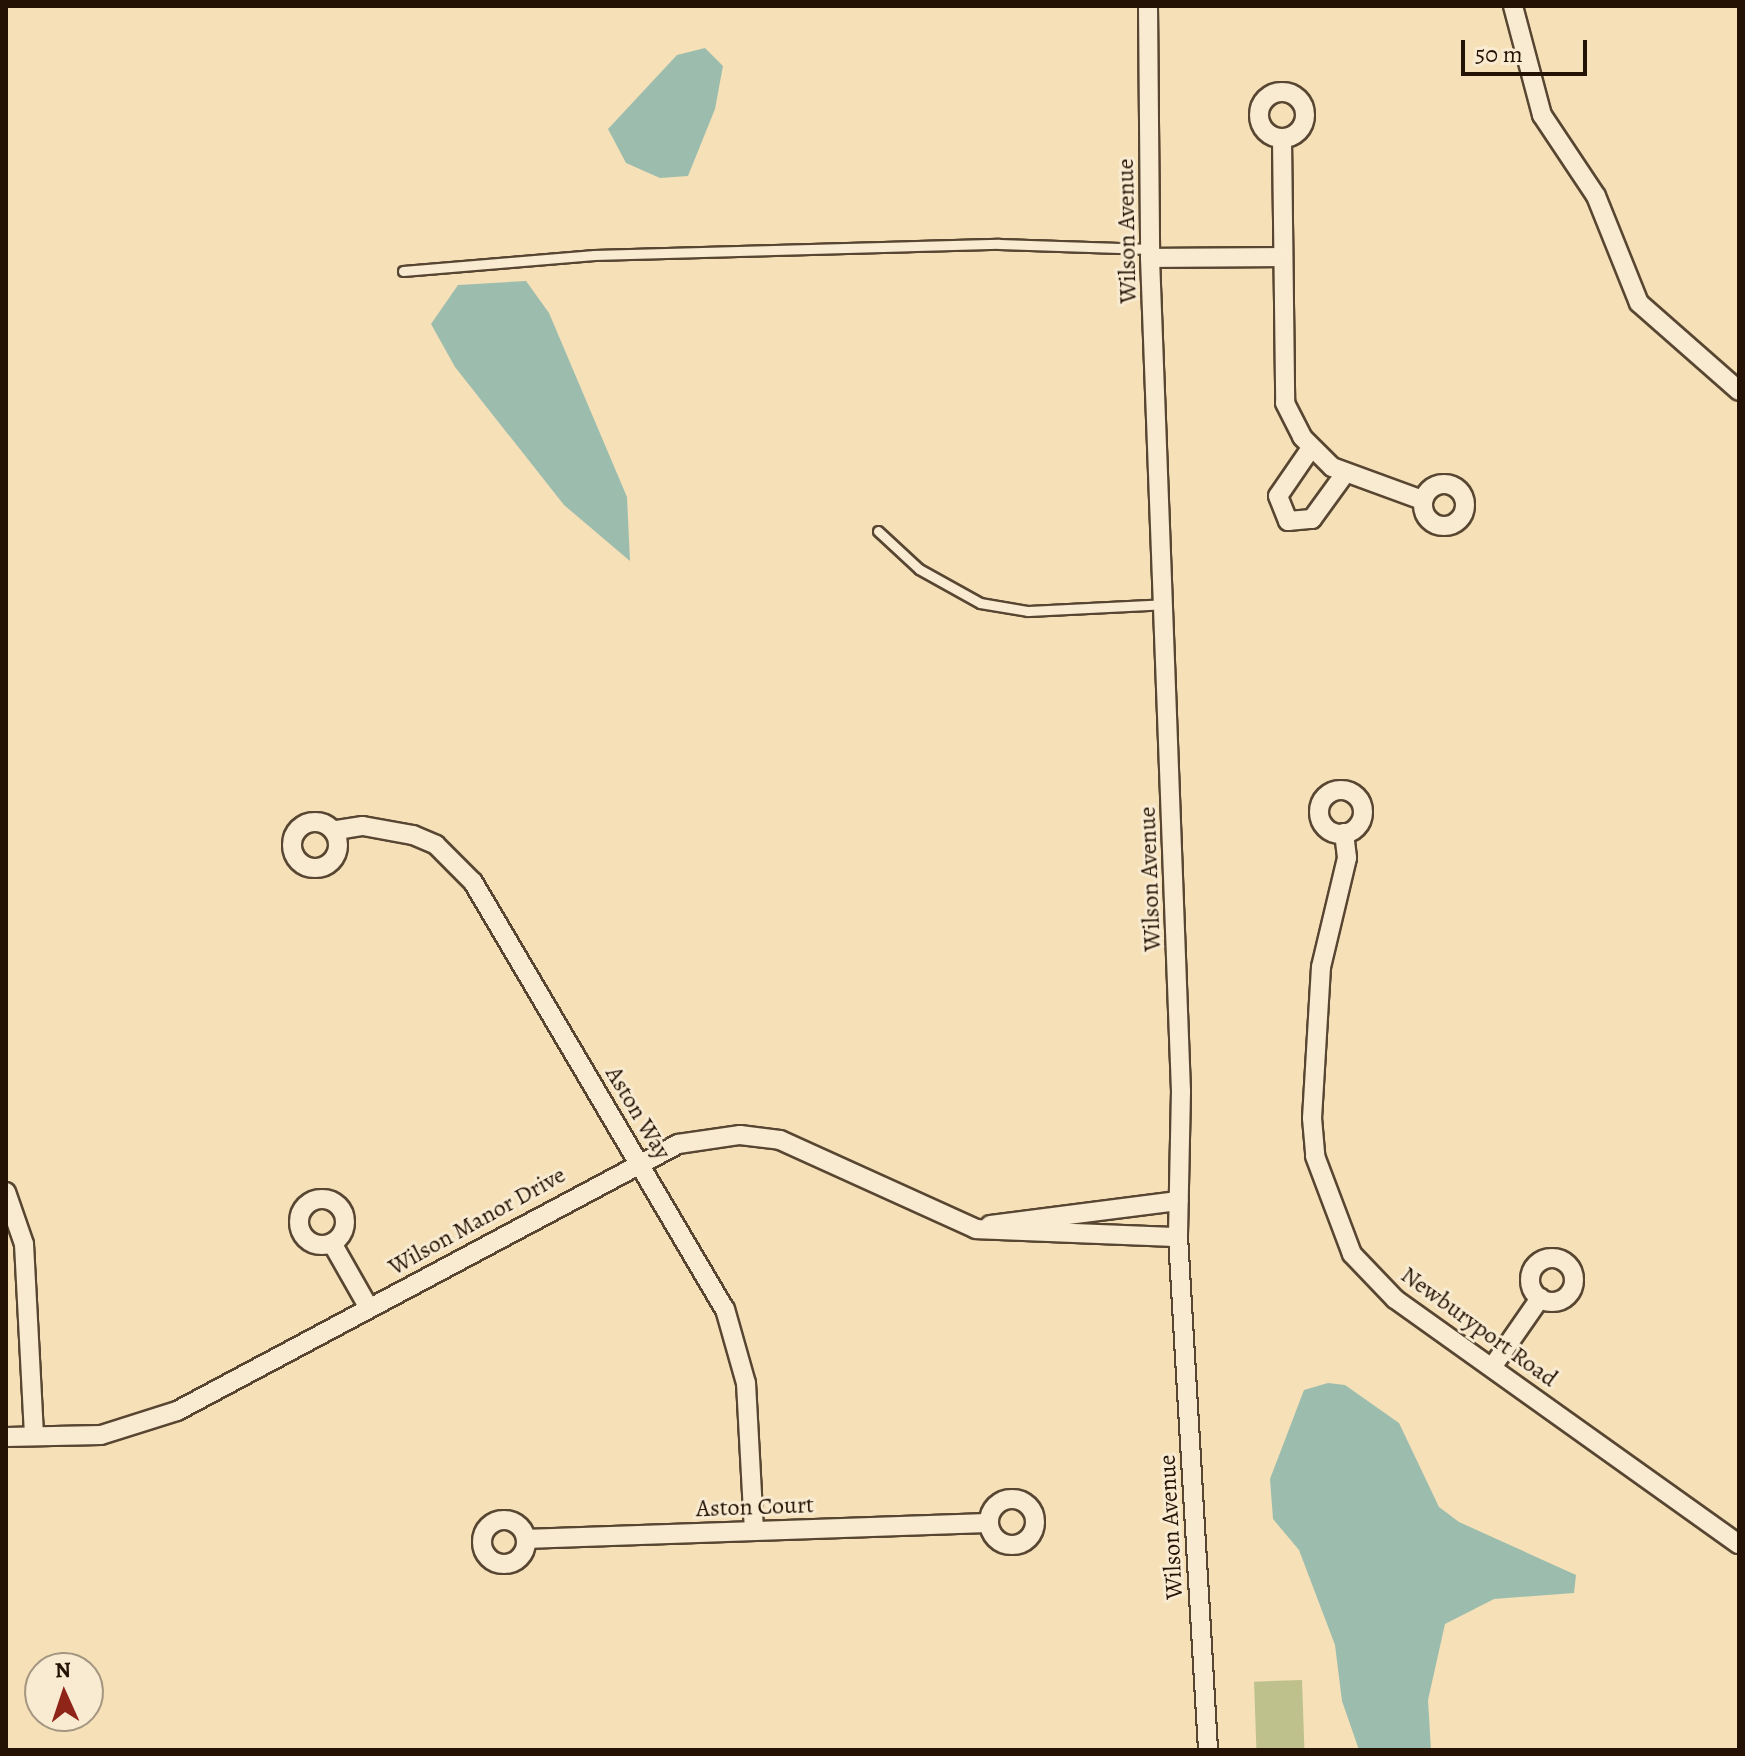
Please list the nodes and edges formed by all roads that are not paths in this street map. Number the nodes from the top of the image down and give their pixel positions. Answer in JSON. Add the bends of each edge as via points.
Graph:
{"nodes":[{"id":1,"x":1148,"y":6,"type":"edge"},
{"id":2,"x":1513,"y":6,"type":"edge"},
{"id":3,"x":1282,"y":139,"type":"dead end"},
{"id":4,"x":1150,"y":253,"type":"junction"},
{"id":5,"x":1281,"y":257,"type":"junction"},
{"id":6,"x":403,"y":271,"type":"dead end"},
{"id":7,"x":1739,"y":391,"type":"edge"},
{"id":8,"x":1311,"y":448,"type":"junction"},
{"id":9,"x":1344,"y":475,"type":"junction"},
{"id":10,"x":1422,"y":500,"type":"dead end"},
{"id":11,"x":878,"y":531,"type":"dead end"},
{"id":12,"x":1164,"y":604,"type":"junction"},
{"id":13,"x":337,"y":830,"type":"dead end"},
{"id":14,"x":1344,"y":833,"type":"dead end"},
{"id":15,"x":638,"y":1160,"type":"junction"},
{"id":16,"x":6,"y":1192,"type":"edge"},
{"id":17,"x":1178,"y":1201,"type":"junction"},
{"id":18,"x":973,"y":1227,"type":"junction"},
{"id":19,"x":1178,"y":1237,"type":"junction"},
{"id":20,"x":332,"y":1243,"type":"dead end"},
{"id":21,"x":1540,"y":1298,"type":"dead end"},
{"id":22,"x":369,"y":1308,"type":"junction"},
{"id":23,"x":1493,"y":1366,"type":"junction"},
{"id":24,"x":34,"y":1436,"type":"junction"},
{"id":25,"x":6,"y":1437,"type":"edge"},
{"id":26,"x":986,"y":1523,"type":"dead end"},
{"id":27,"x":754,"y":1531,"type":"junction"},
{"id":28,"x":526,"y":1539,"type":"dead end"},
{"id":29,"x":1739,"y":1544,"type":"edge"},
{"id":30,"x":1208,"y":1750,"type":"edge"}],
"edges":[{"from":1,"to":4,"type":"street","name":"Wilson Avenue"},
{"from":2,"to":7,"type":"street","via":[[1542,115],[1596,196],[1639,303]]},
{"from":3,"to":5,"type":"street"},
{"from":4,"to":5,"type":"street"},
{"from":4,"to":6,"type":"lane","via":[[999,244],[594,255]]},
{"from":4,"to":12,"type":"street","name":"Wilson Avenue"},
{"from":5,"to":8,"type":"street","via":[[1282,391]]},
{"from":8,"to":9,"type":"street"},
{"from":8,"to":9,"type":"street","via":[[1278,496],[1288,521],[1312,519]]},
{"from":9,"to":10,"type":"street"},
{"from":11,"to":12,"type":"lane","via":[[919,569],[980,603],[1028,611]]},
{"from":12,"to":17,"type":"street","name":"Wilson Avenue","via":[[1181,1091]]},
{"from":13,"to":15,"type":"street","name":"Aston Way","via":[[388,827],[436,845],[457,863]]},
{"from":14,"to":23,"type":"street","name":"Newburyport Road","via":[[1347,858],[1321,967],[1315,1156],[1336,1223],[1371,1276]]},
{"from":15,"to":18,"type":"street","name":"Wilson Manor Drive","via":[[720,1137],[780,1140]]},
{"from":15,"to":22,"type":"street","name":"Wilson Manor Drive"},
{"from":15,"to":27,"type":"street","name":"Aston Way","via":[[737,1336]]},
{"from":16,"to":24,"type":"street","via":[[24,1244]]},
{"from":17,"to":18,"type":"street"},
{"from":17,"to":19,"type":"street","name":"Wilson Avenue"},
{"from":18,"to":19,"type":"street","name":"Wilson Manor Drive"},
{"from":19,"to":30,"type":"street","name":"Wilson Avenue"},
{"from":20,"to":22,"type":"street"},
{"from":21,"to":23,"type":"street"},
{"from":22,"to":24,"type":"street","name":"Wilson Manor Drive","via":[[146,1424],[101,1435]]},
{"from":23,"to":29,"type":"street","name":"Newburyport Road"},
{"from":24,"to":25,"type":"street","name":"Wilson Manor Drive"},
{"from":26,"to":27,"type":"street","name":"Aston Court"},
{"from":27,"to":28,"type":"street","name":"Aston Court"}]}
